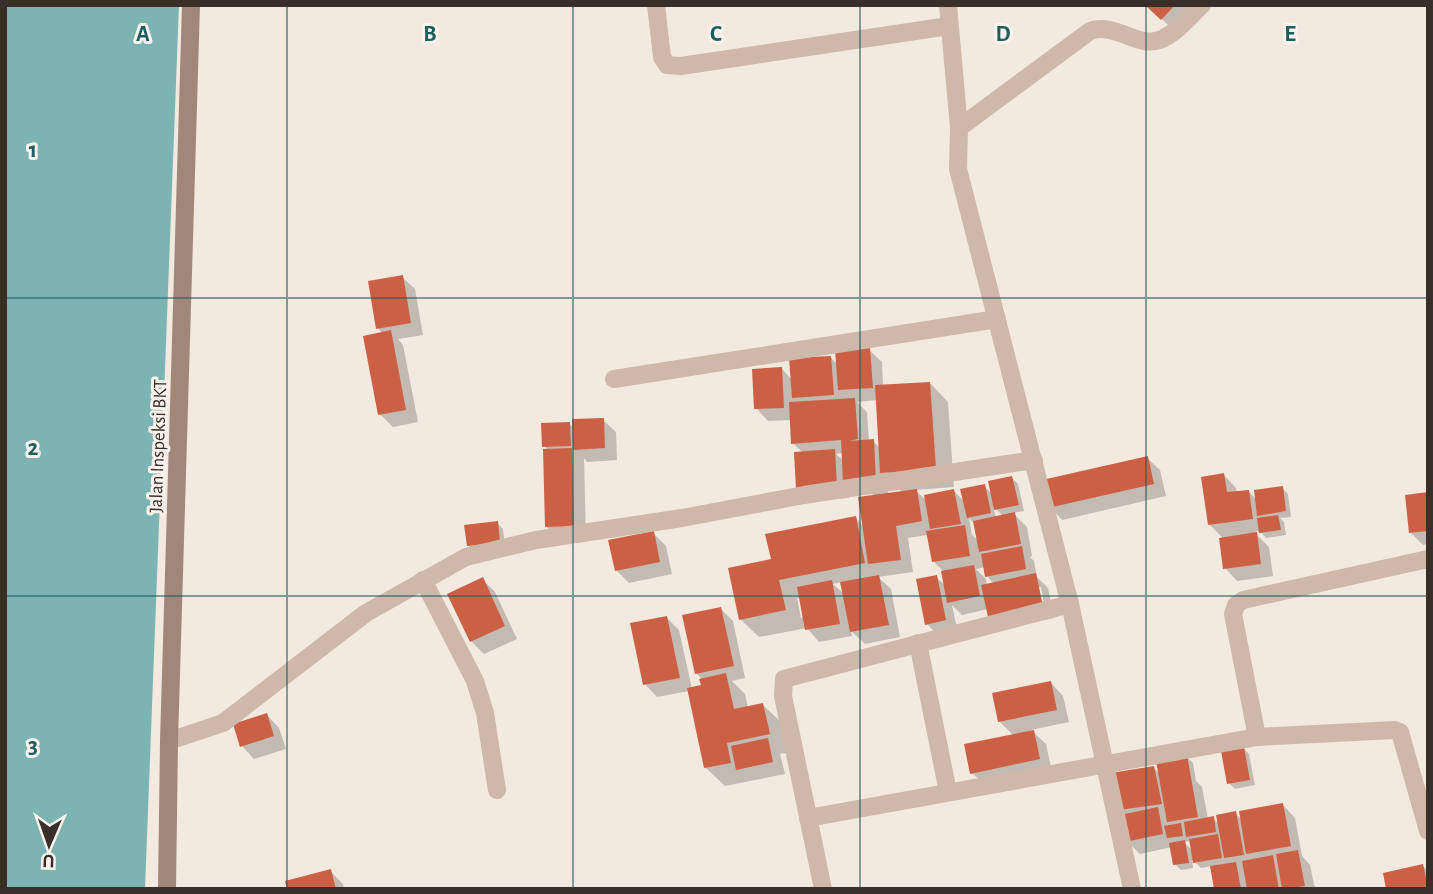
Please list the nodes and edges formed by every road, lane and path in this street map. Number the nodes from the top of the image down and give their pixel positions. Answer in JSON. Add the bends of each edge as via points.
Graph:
{"nodes":[{"id":1,"x":191,"y":5,"type":"edge"},
{"id":2,"x":656,"y":5,"type":"edge"},
{"id":3,"x":948,"y":5,"type":"edge"},
{"id":4,"x":1202,"y":5,"type":"edge"},
{"id":5,"x":949,"y":26,"type":"junction"},
{"id":6,"x":959,"y":128,"type":"junction"},
{"id":7,"x":997,"y":319,"type":"junction"},
{"id":8,"x":614,"y":379,"type":"dead end"},
{"id":9,"x":1034,"y":460,"type":"junction"},
{"id":10,"x":1428,"y":559,"type":"edge"},
{"id":11,"x":423,"y":580,"type":"junction"},
{"id":12,"x":1070,"y":604,"type":"junction"},
{"id":13,"x":918,"y":643,"type":"junction"},
{"id":14,"x":1257,"y":737,"type":"junction"},
{"id":15,"x":169,"y":741,"type":"junction"},
{"id":16,"x":1105,"y":764,"type":"junction"},
{"id":17,"x":497,"y":790,"type":"dead end"},
{"id":18,"x":948,"y":792,"type":"junction"},
{"id":19,"x":808,"y":818,"type":"junction"},
{"id":20,"x":1428,"y":831,"type":"edge"},
{"id":21,"x":167,"y":889,"type":"edge"},
{"id":22,"x":823,"y":889,"type":"edge"},
{"id":23,"x":1132,"y":889,"type":"edge"}],
"edges":[{"from":1,"to":15,"type":"street","name":"Jalan Inspeksi BKT"},
{"from":2,"to":5,"type":"street","via":[[667,65]]},
{"from":3,"to":5,"type":"street"},
{"from":4,"to":6,"type":"street","via":[[1156,42],[1100,27],[1090,31]]},
{"from":5,"to":6,"type":"street"},
{"from":6,"to":7,"type":"street","via":[[958,169]]},
{"from":7,"to":8,"type":"street"},
{"from":7,"to":9,"type":"street"},
{"from":9,"to":11,"type":"street","via":[[536,540],[466,557]]},
{"from":9,"to":12,"type":"street"},
{"from":10,"to":14,"type":"street","via":[[1236,605],[1233,614]]},
{"from":11,"to":15,"type":"street","via":[[366,613],[223,723]]},
{"from":11,"to":17,"type":"street","via":[[475,681]]},
{"from":12,"to":13,"type":"street"},
{"from":12,"to":16,"type":"street"},
{"from":13,"to":18,"type":"street"},
{"from":13,"to":19,"type":"street","via":[[784,679],[783,696]]},
{"from":14,"to":16,"type":"street"},
{"from":14,"to":20,"type":"street","via":[[1400,732]]},
{"from":15,"to":21,"type":"street","name":"Jalan Inspeksi BKT"},
{"from":16,"to":18,"type":"street"},
{"from":16,"to":23,"type":"street"},
{"from":18,"to":19,"type":"street"},
{"from":19,"to":22,"type":"street"}]}
